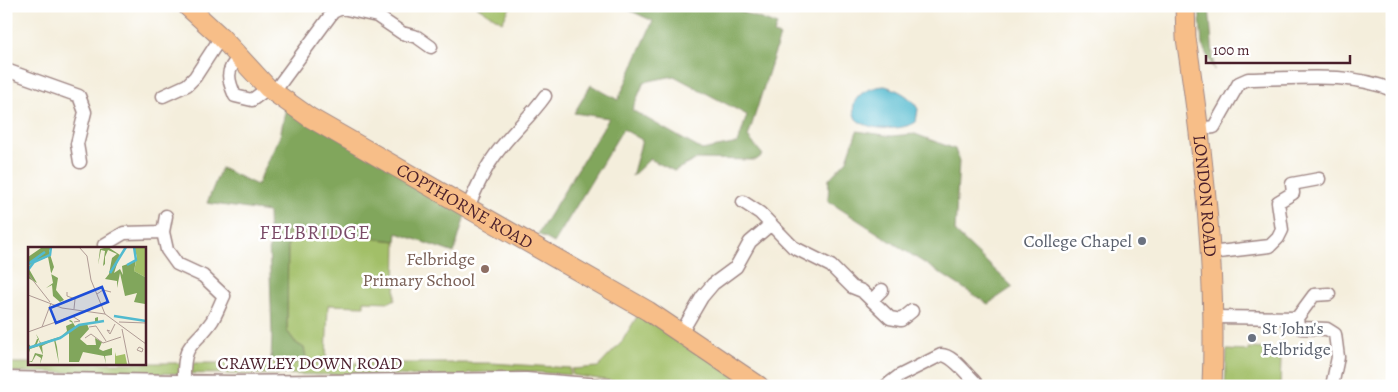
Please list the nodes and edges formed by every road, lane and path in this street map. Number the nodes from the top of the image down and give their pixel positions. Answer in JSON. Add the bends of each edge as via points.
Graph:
{"nodes":[{"id":1,"x":187,"y":6,"type":"edge"},
{"id":2,"x":1185,"y":6,"type":"edge"},
{"id":3,"x":342,"y":7,"type":"edge"},
{"id":4,"x":221,"y":37,"type":"junction"},
{"id":5,"x":431,"y":46,"type":"dead end"},
{"id":6,"x":239,"y":58,"type":"junction"},
{"id":7,"x":6,"y":70,"type":"edge"},
{"id":8,"x":271,"y":90,"type":"junction"},
{"id":9,"x":1392,"y":90,"type":"edge"},
{"id":10,"x":163,"y":96,"type":"dead end"},
{"id":11,"x":546,"y":96,"type":"dead end"},
{"id":12,"x":1198,"y":128,"type":"junction"},
{"id":13,"x":80,"y":162,"type":"dead end"},
{"id":14,"x":1319,"y":179,"type":"dead end"},
{"id":15,"x":743,"y":202,"type":"dead end"},
{"id":16,"x":467,"y":210,"type":"junction"},
{"id":17,"x":166,"y":216,"type":"dead end"},
{"id":18,"x":770,"y":225,"type":"junction"},
{"id":19,"x":163,"y":232,"type":"junction"},
{"id":20,"x":104,"y":245,"type":"dead end"},
{"id":21,"x":1210,"y":253,"type":"junction"},
{"id":22,"x":882,"y":290,"type":"dead end"},
{"id":23,"x":1329,"y":294,"type":"dead end"},
{"id":24,"x":872,"y":300,"type":"junction"},
{"id":25,"x":912,"y":311,"type":"dead end"},
{"id":26,"x":1214,"y":317,"type":"junction"},
{"id":27,"x":1297,"y":318,"type":"junction"},
{"id":28,"x":681,"y":333,"type":"junction"},
{"id":29,"x":6,"y":378,"type":"edge"},
{"id":30,"x":184,"y":380,"type":"junction"},
{"id":31,"x":975,"y":382,"type":"dead end"},
{"id":32,"x":436,"y":383,"type":"edge"},
{"id":33,"x":230,"y":384,"type":"edge"},
{"id":34,"x":612,"y":386,"type":"edge"},
{"id":35,"x":759,"y":386,"type":"edge"},
{"id":36,"x":886,"y":386,"type":"edge"},
{"id":37,"x":1212,"y":386,"type":"edge"},
{"id":38,"x":1332,"y":386,"type":"edge"}],
"edges":[{"from":1,"to":4,"type":"highway","name":"COPTHORNE ROAD"},
{"from":2,"to":12,"type":"highway","name":"LONDON ROAD"},
{"from":3,"to":5,"type":"street","via":[[377,16]]},
{"from":3,"to":8,"type":"street","via":[[333,12]]},
{"from":4,"to":6,"type":"highway","name":"COPTHORNE ROAD"},
{"from":4,"to":10,"type":"street","via":[[195,77]]},
{"from":6,"to":8,"type":"highway","name":"COPTHORNE ROAD"},
{"from":6,"to":8,"type":"street","via":[[231,65],[228,80],[235,96],[252,100]]},
{"from":7,"to":13,"type":"street","via":[[79,96],[85,112],[77,144]]},
{"from":8,"to":16,"type":"highway","name":"COPTHORNE ROAD","via":[[309,117]]},
{"from":9,"to":12,"type":"street","via":[[1378,84],[1335,78],[1248,79],[1238,83],[1214,127]]},
{"from":11,"to":16,"type":"street","via":[[490,162]]},
{"from":12,"to":21,"type":"highway","name":"LONDON ROAD"},
{"from":14,"to":21,"type":"street","via":[[1292,184],[1293,193],[1278,202],[1282,230],[1270,246]]},
{"from":15,"to":18,"type":"street","via":[[760,212]]},
{"from":16,"to":28,"type":"highway","name":"COPTHORNE ROAD"},
{"from":17,"to":19,"type":"street"},
{"from":18,"to":24,"type":"street","via":[[793,247],[831,266],[852,287]]},
{"from":18,"to":28,"type":"street","via":[[750,242],[736,266],[702,297]]},
{"from":19,"to":20,"type":"street","via":[[124,232]]},
{"from":19,"to":30,"type":"street","via":[[167,250],[178,264],[203,276],[224,296],[211,321],[185,354]]},
{"from":21,"to":26,"type":"highway","name":"LONDON ROAD"},
{"from":22,"to":24,"type":"street"},
{"from":23,"to":27,"type":"street","via":[[1314,295]]},
{"from":24,"to":25,"type":"street","via":[[895,320],[901,320]]},
{"from":26,"to":27,"type":"street"},
{"from":26,"to":37,"type":"highway","name":"LONDON ROAD"},
{"from":27,"to":38,"type":"street","via":[[1301,328],[1327,329],[1335,334],[1338,357]]},
{"from":28,"to":35,"type":"highway","name":"COPTHORNE ROAD"},
{"from":29,"to":30,"type":"street","name":"CRAWLEY DOWN ROAD"},
{"from":30,"to":33,"type":"street","name":"CRAWLEY DOWN ROAD"},
{"from":31,"to":36,"type":"street","via":[[946,355],[941,355]]},
{"from":32,"to":33,"type":"street","name":"CRAWLEY DOWN ROAD"},
{"from":32,"to":34,"type":"street","name":"CRAWLEY DOWN ROAD","via":[[526,379]]}]}
